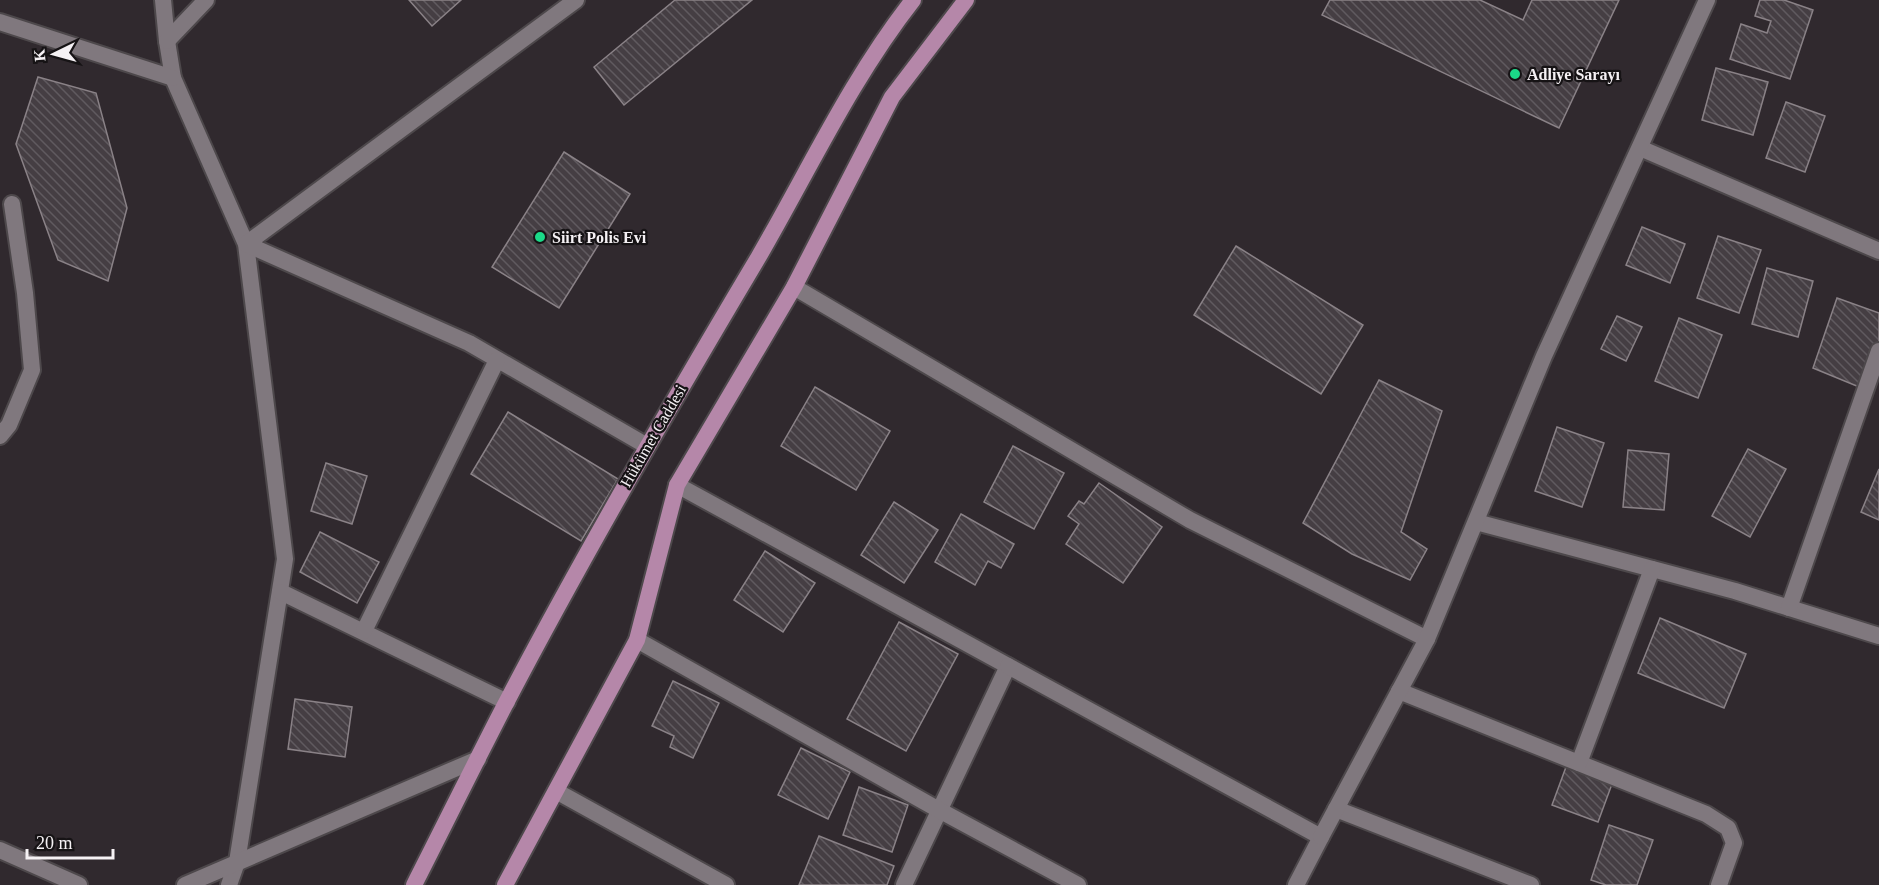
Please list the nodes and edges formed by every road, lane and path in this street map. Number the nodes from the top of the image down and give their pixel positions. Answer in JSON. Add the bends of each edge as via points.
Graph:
{"nodes":[{"id":1,"x":163,"y":0,"type":"edge"},
{"id":2,"x":206,"y":0,"type":"edge"},
{"id":3,"x":576,"y":0,"type":"edge"},
{"id":4,"x":913,"y":0,"type":"edge"},
{"id":5,"x":966,"y":0,"type":"edge"},
{"id":6,"x":1707,"y":0,"type":"edge"},
{"id":7,"x":0,"y":22,"type":"edge"},
{"id":8,"x":167,"y":41,"type":"junction"},
{"id":9,"x":173,"y":78,"type":"junction"},
{"id":10,"x":1640,"y":148,"type":"junction"},
{"id":11,"x":12,"y":204,"type":"dead end"},
{"id":12,"x":246,"y":244,"type":"junction"},
{"id":13,"x":1879,"y":251,"type":"edge"},
{"id":14,"x":794,"y":287,"type":"junction"},
{"id":15,"x":1879,"y":351,"type":"edge"},
{"id":16,"x":497,"y":360,"type":"junction"},
{"id":17,"x":0,"y":436,"type":"edge"},
{"id":18,"x":647,"y":446,"type":"junction"},
{"id":19,"x":677,"y":485,"type":"junction"},
{"id":20,"x":1476,"y":522,"type":"junction"},
{"id":21,"x":1652,"y":569,"type":"junction"},
{"id":22,"x":281,"y":592,"type":"junction"},
{"id":23,"x":1789,"y":608,"type":"junction"},
{"id":24,"x":364,"y":631,"type":"junction"},
{"id":25,"x":1879,"y":636,"type":"edge"},
{"id":26,"x":1427,"y":639,"type":"junction"},
{"id":27,"x":637,"y":640,"type":"junction"},
{"id":28,"x":1008,"y":666,"type":"junction"},
{"id":29,"x":1399,"y":691,"type":"junction"},
{"id":30,"x":507,"y":702,"type":"junction"},
{"id":31,"x":478,"y":759,"type":"junction"},
{"id":32,"x":1579,"y":763,"type":"junction"},
{"id":33,"x":556,"y":791,"type":"junction"},
{"id":34,"x":1336,"y":808,"type":"junction"},
{"id":35,"x":939,"y":810,"type":"junction"},
{"id":36,"x":1321,"y":837,"type":"junction"},
{"id":37,"x":0,"y":850,"type":"edge"},
{"id":38,"x":237,"y":862,"type":"junction"},
{"id":39,"x":719,"y":883,"type":"edge"},
{"id":40,"x":79,"y":885,"type":"edge"},
{"id":41,"x":185,"y":885,"type":"edge"},
{"id":42,"x":230,"y":885,"type":"edge"},
{"id":43,"x":414,"y":885,"type":"edge"},
{"id":44,"x":505,"y":885,"type":"edge"},
{"id":45,"x":904,"y":885,"type":"edge"},
{"id":46,"x":1078,"y":885,"type":"edge"},
{"id":47,"x":1296,"y":885,"type":"edge"},
{"id":48,"x":1531,"y":885,"type":"edge"},
{"id":49,"x":1719,"y":885,"type":"edge"}],
"edges":[{"from":1,"to":8,"type":"street"},
{"from":2,"to":8,"type":"street"},
{"from":3,"to":12,"type":"street"},
{"from":4,"to":18,"type":"main road","name":"Hükümet Caddesi","via":[[833,123]]},
{"from":5,"to":14,"type":"main road","via":[[892,97]]},
{"from":6,"to":10,"type":"street"},
{"from":7,"to":9,"type":"street"},
{"from":8,"to":9,"type":"street"},
{"from":9,"to":12,"type":"street"},
{"from":10,"to":13,"type":"street"},
{"from":10,"to":20,"type":"street","via":[[1544,356]]},
{"from":11,"to":17,"type":"street","via":[[32,370],[9,425]]},
{"from":12,"to":16,"type":"street","via":[[469,343]]},
{"from":12,"to":22,"type":"street","via":[[285,559]]},
{"from":14,"to":19,"type":"main road"},
{"from":14,"to":26,"type":"street","via":[[1190,520]]},
{"from":15,"to":23,"type":"street"},
{"from":16,"to":18,"type":"street"},
{"from":16,"to":24,"type":"street"},
{"from":18,"to":30,"type":"main road","name":"Hükümet Caddesi"},
{"from":19,"to":27,"type":"main road"},
{"from":19,"to":28,"type":"street"},
{"from":20,"to":21,"type":"street"},
{"from":20,"to":26,"type":"street"},
{"from":21,"to":23,"type":"street"},
{"from":21,"to":32,"type":"street"},
{"from":22,"to":24,"type":"street"},
{"from":22,"to":38,"type":"street"},
{"from":23,"to":25,"type":"street"},
{"from":24,"to":30,"type":"street"},
{"from":26,"to":29,"type":"street"},
{"from":27,"to":33,"type":"main road"},
{"from":27,"to":35,"type":"street"},
{"from":28,"to":35,"type":"street"},
{"from":28,"to":36,"type":"street"},
{"from":29,"to":32,"type":"street"},
{"from":29,"to":34,"type":"street"},
{"from":30,"to":31,"type":"main road","name":"Hükümet Caddesi"},
{"from":31,"to":38,"type":"street"},
{"from":31,"to":43,"type":"main road","name":"Hükümet Caddesi"},
{"from":32,"to":49,"type":"street","via":[[1706,814],[1728,828],[1734,843]]},
{"from":33,"to":39,"type":"street"},
{"from":33,"to":44,"type":"main road"},
{"from":34,"to":36,"type":"street"},
{"from":34,"to":48,"type":"street"},
{"from":35,"to":45,"type":"street"},
{"from":35,"to":46,"type":"street"},
{"from":36,"to":47,"type":"street"},
{"from":37,"to":40,"type":"street"},
{"from":38,"to":41,"type":"street"},
{"from":38,"to":42,"type":"street"}]}
